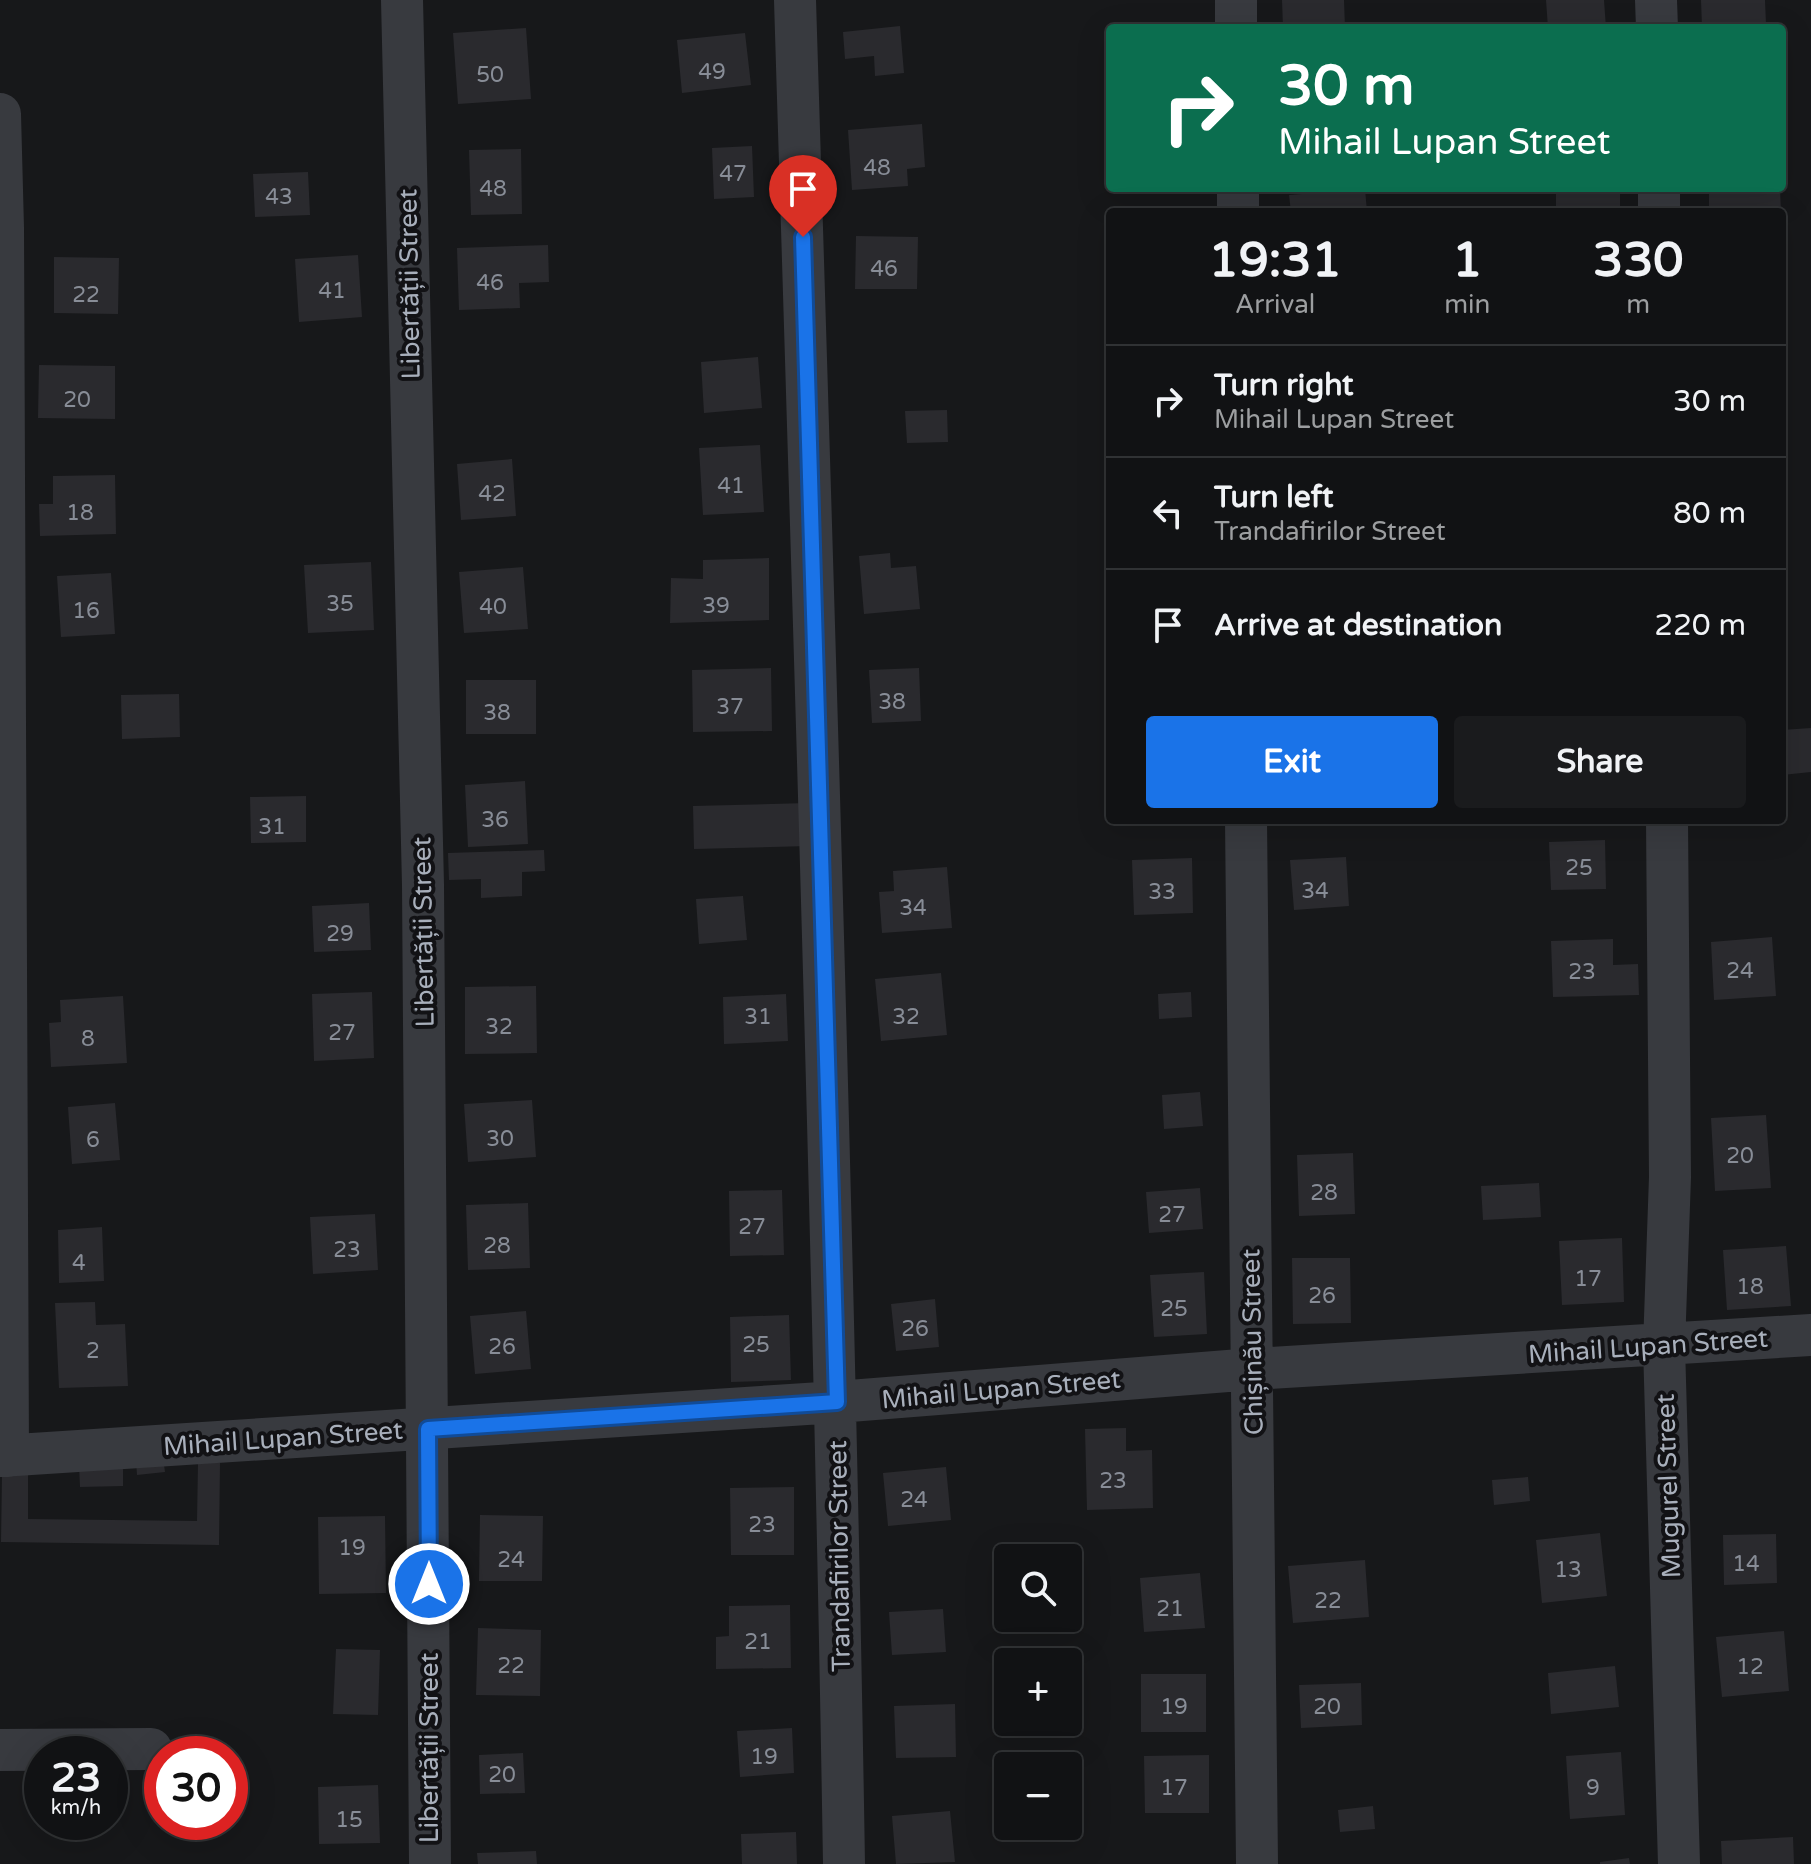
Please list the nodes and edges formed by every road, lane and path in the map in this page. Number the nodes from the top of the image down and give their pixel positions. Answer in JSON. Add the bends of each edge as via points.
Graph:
{"nodes":[{"id":1,"x":402,"y":0,"type":"edge"},
{"id":2,"x":795,"y":0,"type":"edge"},
{"id":3,"x":1236,"y":0,"type":"edge"},
{"id":4,"x":1656,"y":0,"type":"edge"},
{"id":5,"x":1236,"y":24,"type":"edge"},
{"id":6,"x":1657,"y":24,"type":"edge"},
{"id":7,"x":0,"y":114,"type":"edge"},
{"id":8,"x":1246,"y":824,"type":"edge"},
{"id":9,"x":1667,"y":824,"type":"edge"},
{"id":10,"x":1811,"y":1335,"type":"edge"},
{"id":11,"x":1664,"y":1346,"type":"junction"},
{"id":12,"x":1253,"y":1369,"type":"junction"},
{"id":13,"x":837,"y":1402,"type":"junction"},
{"id":14,"x":428,"y":1429,"type":"junction"},
{"id":15,"x":4,"y":1456,"type":"edge"},
{"id":16,"x":144,"y":1749,"type":"edge"},
{"id":17,"x":0,"y":1750,"type":"edge"},
{"id":18,"x":430,"y":1864,"type":"edge"},
{"id":19,"x":844,"y":1864,"type":"edge"},
{"id":20,"x":1257,"y":1864,"type":"edge"},
{"id":21,"x":1679,"y":1864,"type":"edge"}],
"edges":[{"from":1,"to":14,"type":"street","name":"Libertății Street","via":[[423,885]]},
{"from":2,"to":13,"type":"street","name":"Trandafirilor Street"},
{"from":3,"to":5,"type":"street"},
{"from":4,"to":6,"type":"street"},
{"from":7,"to":15,"type":"street"},
{"from":8,"to":12,"type":"street","name":"Chișinău Street"},
{"from":9,"to":11,"type":"street","name":"Mugurel Street","via":[[1670,1177]]},
{"from":10,"to":11,"type":"street","name":"Mihail Lupan Street"},
{"from":11,"to":12,"type":"street","name":"Mihail Lupan Street"},
{"from":11,"to":21,"type":"street","name":"Mugurel Street"},
{"from":12,"to":13,"type":"street","name":"Mihail Lupan Street"},
{"from":12,"to":20,"type":"street","name":"Chișinău Street"},
{"from":13,"to":14,"type":"street","name":"Mihail Lupan Street"},
{"from":13,"to":19,"type":"street","name":"Trandafirilor Street"},
{"from":14,"to":15,"type":"street","name":"Mihail Lupan Street"},
{"from":14,"to":18,"type":"street","name":"Libertății Street"},
{"from":16,"to":17,"type":"street"}]}
